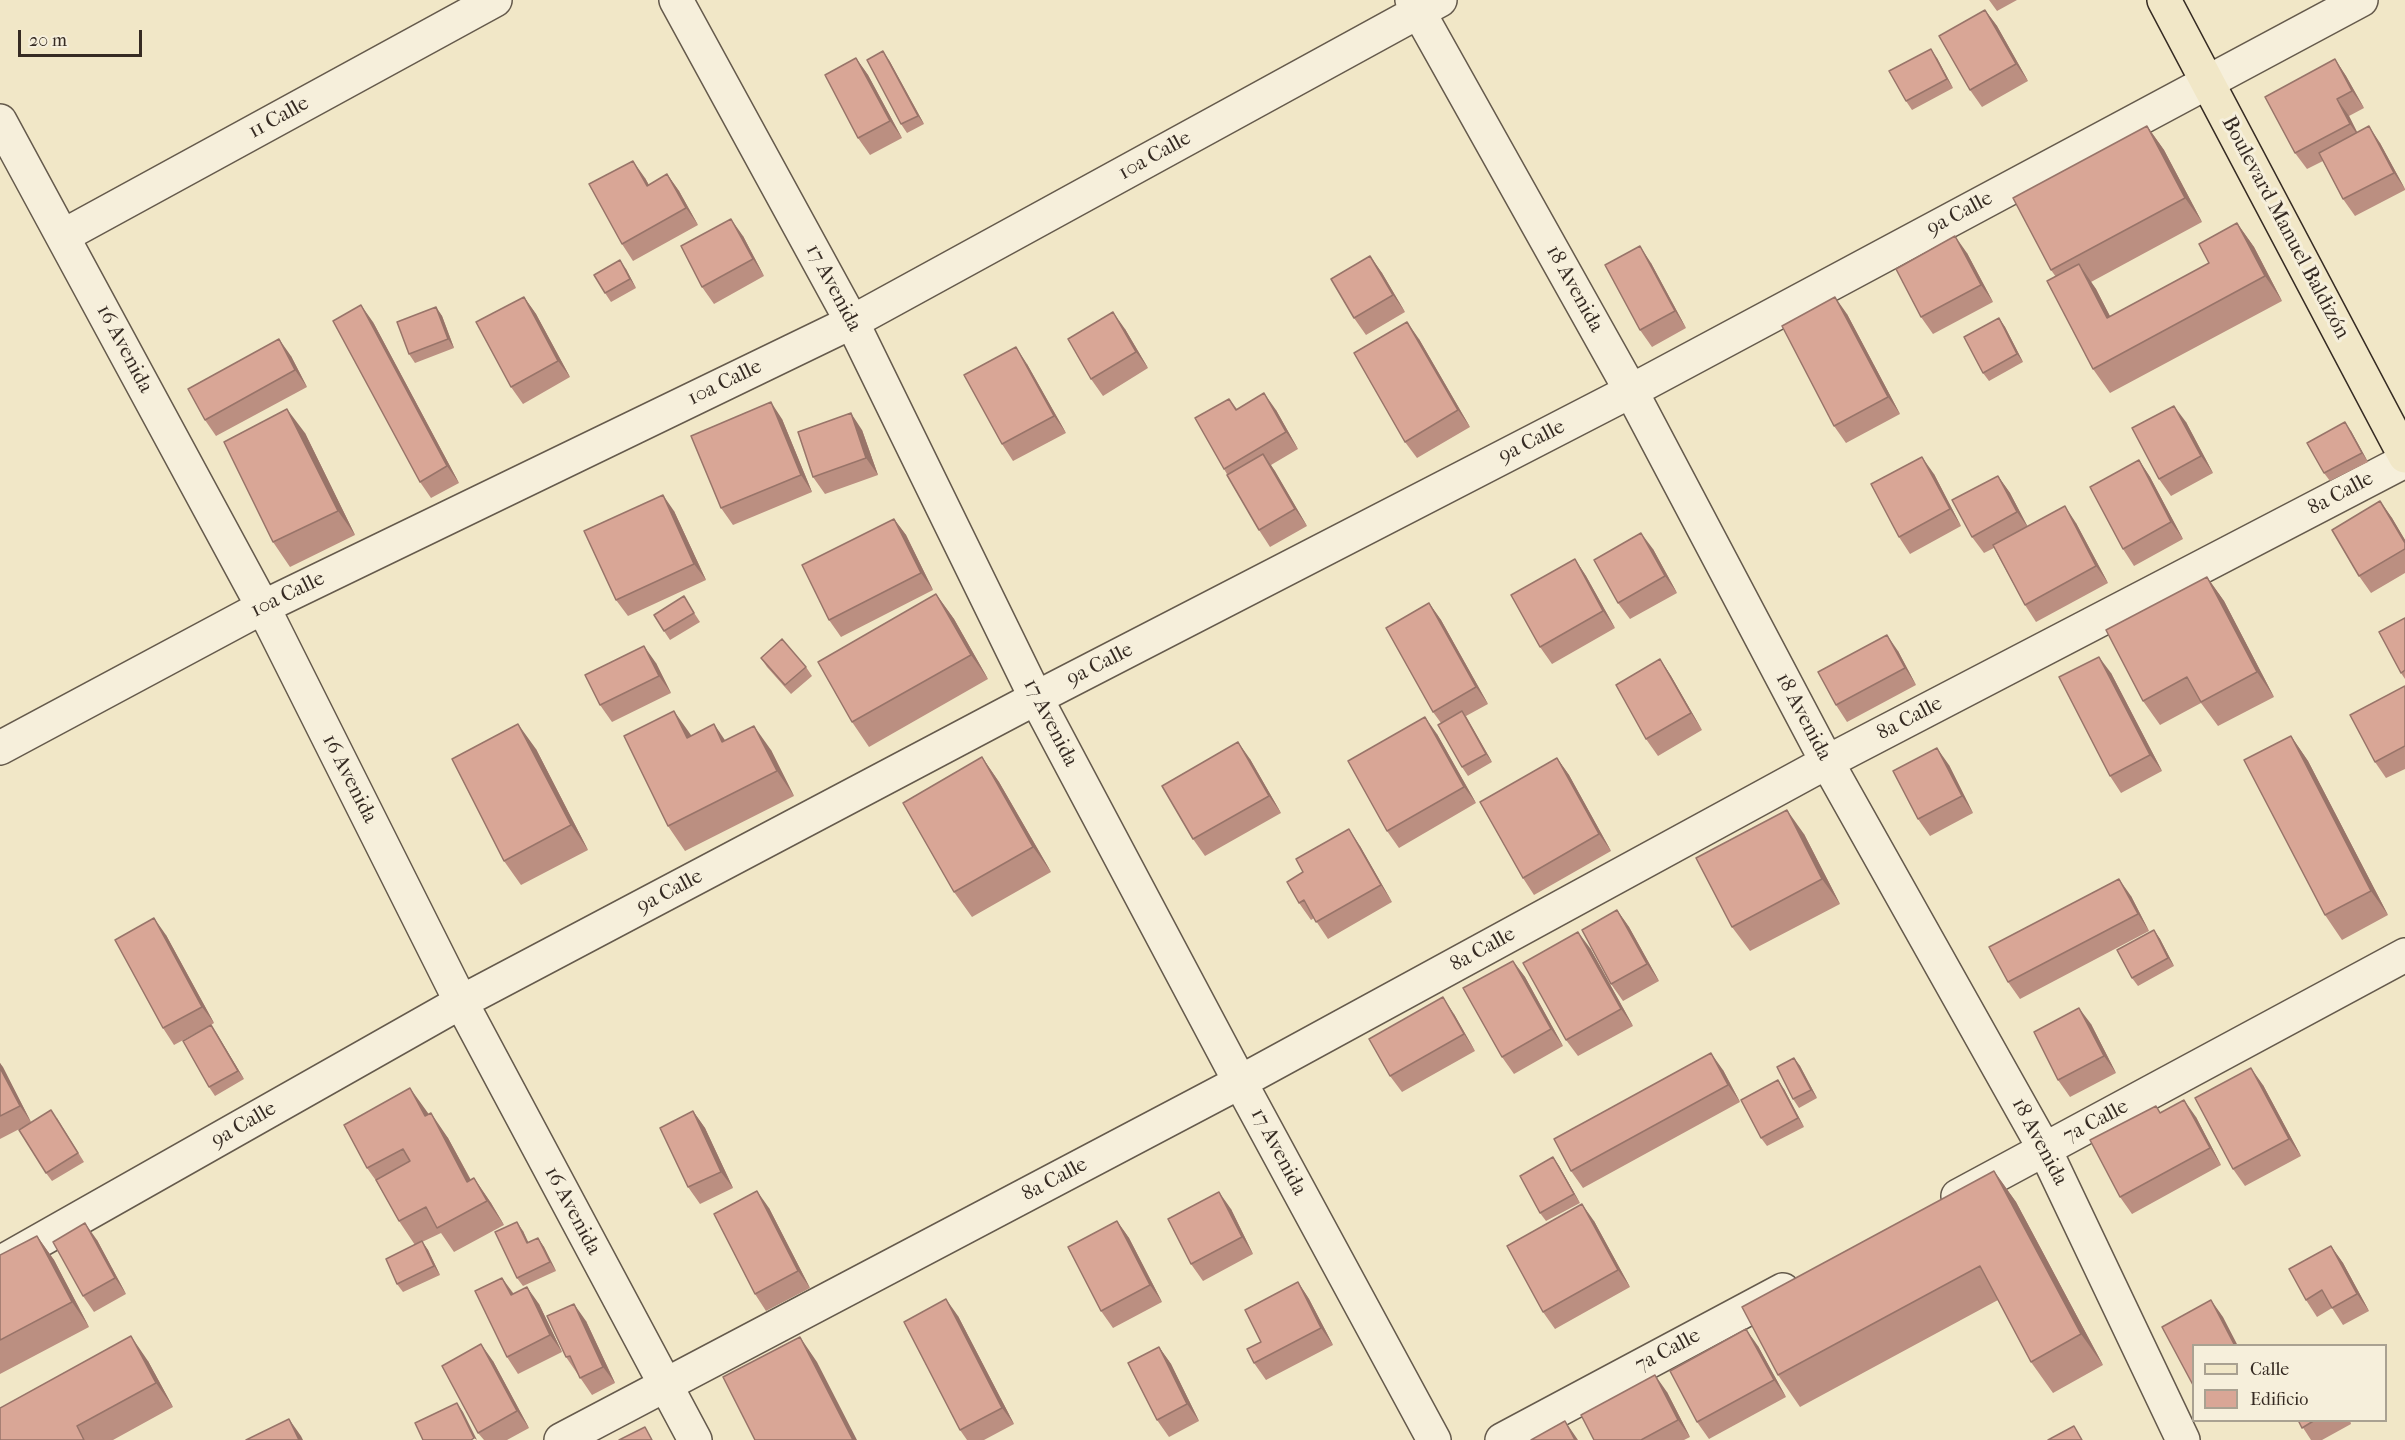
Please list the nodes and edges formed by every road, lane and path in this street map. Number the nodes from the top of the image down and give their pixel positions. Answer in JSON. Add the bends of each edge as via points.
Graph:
{"nodes":[{"id":1,"x":495,"y":0,"type":"edge"},
{"id":2,"x":676,"y":0,"type":"edge"},
{"id":3,"x":2164,"y":0,"type":"edge"},
{"id":4,"x":2361,"y":0,"type":"edge"},
{"id":5,"x":1424,"y":4,"type":"edge"},
{"id":6,"x":2207,"y":81,"type":"junction"},
{"id":7,"x":0,"y":121,"type":"edge"},
{"id":8,"x":63,"y":236,"type":"junction"},
{"id":9,"x":852,"y":322,"type":"junction"},
{"id":10,"x":1630,"y":391,"type":"junction"},
{"id":11,"x":2405,"y":456,"type":"edge"},
{"id":12,"x":2405,"y":461,"type":"edge"},
{"id":13,"x":263,"y":607,"type":"junction"},
{"id":14,"x":1036,"y":698,"type":"junction"},
{"id":15,"x":0,"y":748,"type":"edge"},
{"id":16,"x":1827,"y":762,"type":"junction"},
{"id":17,"x":2405,"y":955,"type":"edge"},
{"id":18,"x":461,"y":1002,"type":"junction"},
{"id":19,"x":1240,"y":1083,"type":"junction"},
{"id":20,"x":2045,"y":1150,"type":"junction"},
{"id":21,"x":1930,"y":1211,"type":"edge"},
{"id":22,"x":0,"y":1263,"type":"edge"},
{"id":23,"x":1805,"y":1278,"type":"edge"},
{"id":24,"x":665,"y":1384,"type":"junction"},
{"id":25,"x":561,"y":1440,"type":"edge"},
{"id":26,"x":695,"y":1440,"type":"edge"},
{"id":27,"x":1434,"y":1440,"type":"edge"},
{"id":28,"x":1502,"y":1440,"type":"edge"},
{"id":29,"x":2183,"y":1440,"type":"edge"}],
"edges":[{"from":1,"to":8,"type":"street","name":"11 Calle"},
{"from":2,"to":9,"type":"street","name":"17 Avenida"},
{"from":3,"to":6,"type":"main road","name":"Boulevard Manuel Baldizón"},
{"from":4,"to":6,"type":"street"},
{"from":5,"to":9,"type":"street","name":"10a Calle"},
{"from":5,"to":10,"type":"street","name":"18 Avenida"},
{"from":6,"to":10,"type":"street","name":"9a Calle"},
{"from":6,"to":11,"type":"main road","name":"Boulevard Manuel Baldizón"},
{"from":7,"to":8,"type":"street","name":"16 Avenida"},
{"from":8,"to":13,"type":"street","name":"16 Avenida"},
{"from":9,"to":13,"type":"street","name":"10a Calle"},
{"from":9,"to":14,"type":"street","name":"17 Avenida"},
{"from":10,"to":14,"type":"street","name":"9a Calle"},
{"from":10,"to":16,"type":"street","name":"18 Avenida"},
{"from":12,"to":16,"type":"street","name":"8a Calle"},
{"from":13,"to":15,"type":"street","name":"10a Calle"},
{"from":13,"to":18,"type":"street","name":"16 Avenida"},
{"from":14,"to":18,"type":"street","name":"9a Calle"},
{"from":14,"to":19,"type":"street","name":"17 Avenida"},
{"from":16,"to":19,"type":"street","name":"8a Calle"},
{"from":16,"to":20,"type":"street","name":"18 Avenida"},
{"from":17,"to":20,"type":"street","name":"7a Calle"},
{"from":18,"to":22,"type":"street","name":"9a Calle"},
{"from":18,"to":24,"type":"street","name":"16 Avenida"},
{"from":19,"to":24,"type":"street","name":"8a Calle"},
{"from":19,"to":27,"type":"street","name":"17 Avenida"},
{"from":20,"to":21,"type":"street","name":"7a Calle"},
{"from":20,"to":29,"type":"street","name":"18 Avenida"},
{"from":23,"to":28,"type":"street","name":"7a Calle"},
{"from":24,"to":25,"type":"street","name":"8a Calle"},
{"from":24,"to":26,"type":"street","name":"16 Avenida"}]}
